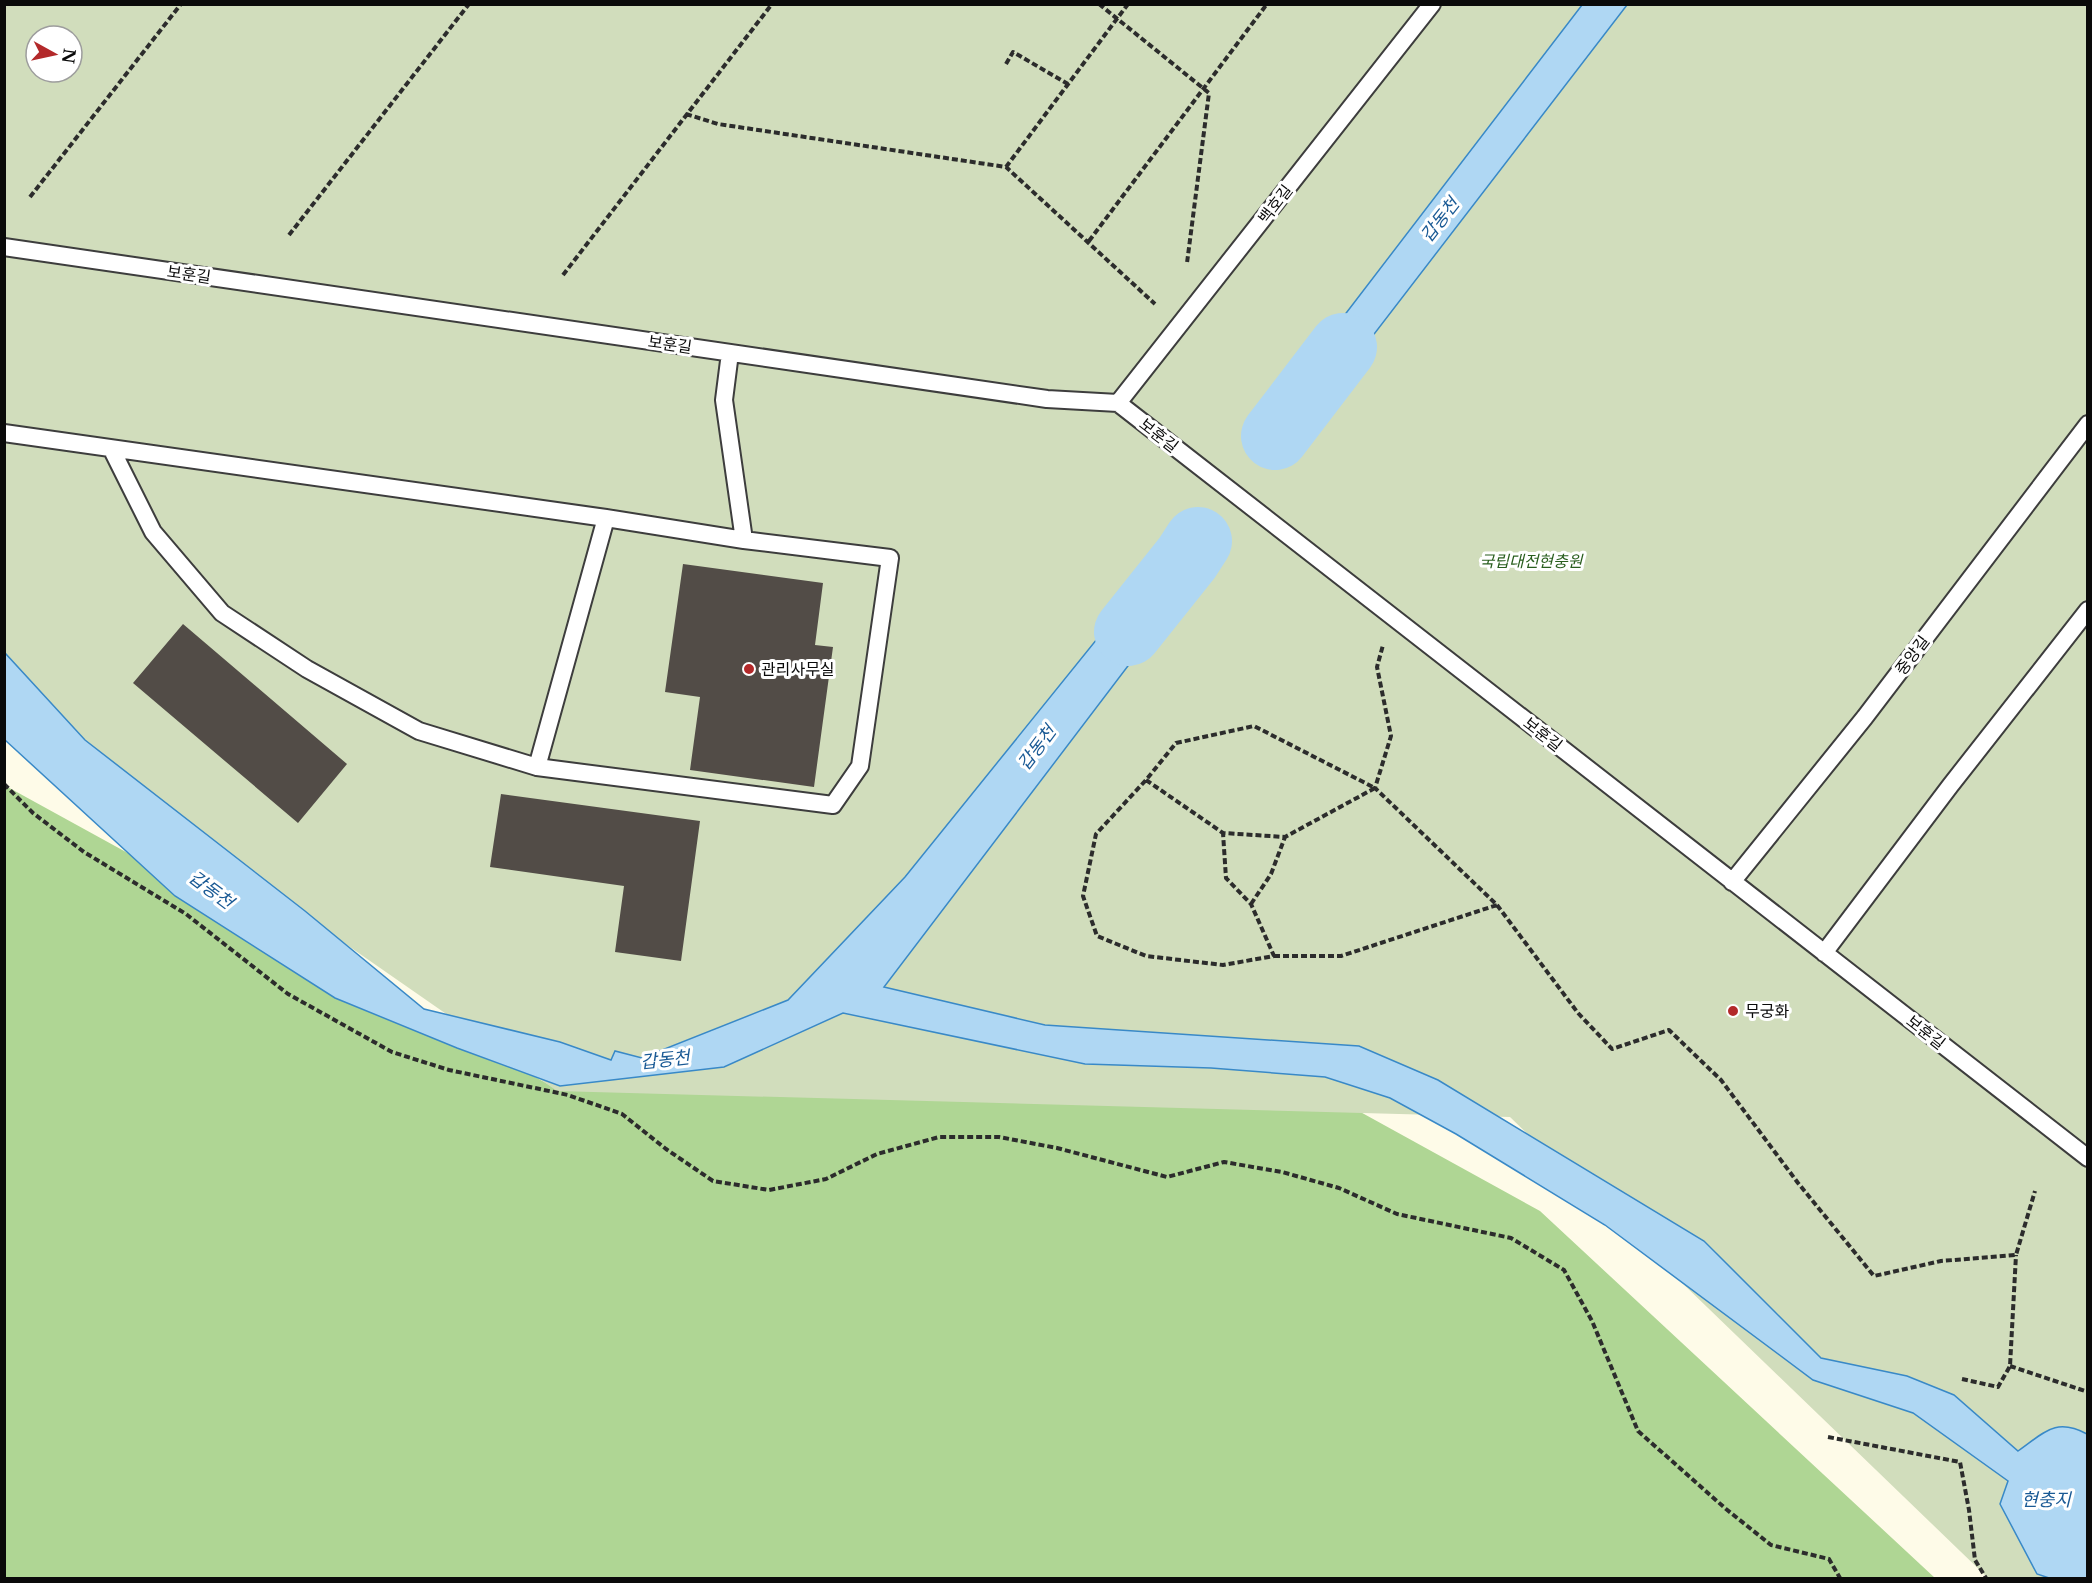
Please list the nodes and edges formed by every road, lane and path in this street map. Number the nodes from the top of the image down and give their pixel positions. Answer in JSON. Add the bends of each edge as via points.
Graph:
{"nodes":[{"id":1,"x":181,"y":4,"type":"edge"},
{"id":2,"x":469,"y":4,"type":"edge"},
{"id":3,"x":772,"y":4,"type":"edge"},
{"id":4,"x":1099,"y":4,"type":"edge"},
{"id":5,"x":1128,"y":4,"type":"edge"},
{"id":6,"x":1267,"y":4,"type":"edge"},
{"id":7,"x":1432,"y":4,"type":"edge"},
{"id":8,"x":1117,"y":19,"type":"junction"},
{"id":9,"x":1005,"y":64,"type":"dead end"},
{"id":10,"x":1068,"y":84,"type":"junction"},
{"id":11,"x":1204,"y":89,"type":"junction"},
{"id":12,"x":687,"y":114,"type":"junction"},
{"id":13,"x":1006,"y":167,"type":"junction"},
{"id":14,"x":30,"y":197,"type":"dead end"},
{"id":15,"x":289,"y":235,"type":"dead end"},
{"id":16,"x":1089,"y":241,"type":"junction"},
{"id":17,"x":4,"y":247,"type":"edge"},
{"id":18,"x":1187,"y":263,"type":"dead end"},
{"id":19,"x":563,"y":275,"type":"dead end"},
{"id":20,"x":1155,"y":304,"type":"dead end"},
{"id":21,"x":730,"y":353,"type":"junction"},
{"id":22,"x":1118,"y":403,"type":"junction"},
{"id":23,"x":2088,"y":424,"type":"edge"},
{"id":24,"x":4,"y":433,"type":"edge"},
{"id":25,"x":111,"y":448,"type":"junction"},
{"id":26,"x":606,"y":518,"type":"junction"},
{"id":27,"x":744,"y":540,"type":"junction"},
{"id":28,"x":2088,"y":610,"type":"edge"},
{"id":29,"x":1391,"y":615,"type":"junction"},
{"id":30,"x":537,"y":766,"type":"junction"},
{"id":31,"x":1146,"y":780,"type":"junction"},
{"id":32,"x":4,"y":784,"type":"edge"},
{"id":33,"x":1376,"y":788,"type":"junction"},
{"id":34,"x":1223,"y":832,"type":"junction"},
{"id":35,"x":1285,"y":837,"type":"junction"},
{"id":36,"x":1732,"y":882,"type":"junction"},
{"id":37,"x":1251,"y":904,"type":"junction"},
{"id":38,"x":1497,"y":905,"type":"junction"},
{"id":39,"x":1824,"y":953,"type":"junction"},
{"id":40,"x":1274,"y":956,"type":"junction"},
{"id":41,"x":2088,"y":1158,"type":"edge"},
{"id":42,"x":2035,"y":1191,"type":"dead end"},
{"id":43,"x":2016,"y":1255,"type":"junction"},
{"id":44,"x":2010,"y":1366,"type":"junction"},
{"id":45,"x":1962,"y":1379,"type":"dead end"},
{"id":46,"x":2088,"y":1392,"type":"edge"},
{"id":47,"x":1828,"y":1437,"type":"dead end"},
{"id":48,"x":1840,"y":1578,"type":"edge"},
{"id":49,"x":1986,"y":1578,"type":"edge"}],
"edges":[{"from":1,"to":14,"type":"path"},
{"from":2,"to":15,"type":"path"},
{"from":3,"to":12,"type":"path"},
{"from":4,"to":8,"type":"path"},
{"from":5,"to":8,"type":"path"},
{"from":6,"to":11,"type":"path"},
{"from":7,"to":22,"type":"lane","name":"백호길"},
{"from":8,"to":10,"type":"path"},
{"from":8,"to":11,"type":"path"},
{"from":9,"to":10,"type":"path","via":[[1013,52]]},
{"from":10,"to":13,"type":"path"},
{"from":11,"to":16,"type":"path"},
{"from":11,"to":18,"type":"path","via":[[1209,93]]},
{"from":12,"to":13,"type":"path","via":[[718,124]]},
{"from":12,"to":19,"type":"path"},
{"from":13,"to":16,"type":"path"},
{"from":16,"to":20,"type":"path"},
{"from":17,"to":21,"type":"lane","name":"보훈길"},
{"from":21,"to":22,"type":"lane","name":"보훈길","via":[[1047,399]]},
{"from":21,"to":27,"type":"lane","via":[[724,400]]},
{"from":22,"to":29,"type":"lane","name":"보훈길"},
{"from":23,"to":36,"type":"lane","name":"중앙길"},
{"from":24,"to":25,"type":"lane"},
{"from":25,"to":26,"type":"lane"},
{"from":25,"to":30,"type":"lane","via":[[153,532],[222,613],[307,669],[419,731]]},
{"from":26,"to":27,"type":"lane"},
{"from":26,"to":30,"type":"lane"},
{"from":27,"to":30,"type":"lane","via":[[890,558],[860,766],[833,805]]},
{"from":28,"to":39,"type":"lane"},
{"from":29,"to":33,"type":"path","via":[[1377,667],[1392,736]]},
{"from":29,"to":36,"type":"lane","name":"보훈길"},
{"from":31,"to":33,"type":"path","via":[[1176,743],[1254,726]]},
{"from":31,"to":34,"type":"path"},
{"from":31,"to":40,"type":"path","via":[[1096,834],[1083,896],[1096,936],[1146,956],[1212,964]]},
{"from":32,"to":48,"type":"path","via":[[33,813],[84,852],[186,914],[298,1000],[392,1052],[449,1070],[568,1095],[622,1114],[712,1181],[769,1190],[826,1179],[877,1154],[939,1137],[999,1137],[1167,1177],[1224,1162],[1282,1172],[1339,1188],[1397,1214],[1511,1238],[1564,1270],[1592,1321],[1638,1431],[1771,1545],[1829,1558]]},
{"from":33,"to":35,"type":"path"},
{"from":33,"to":38,"type":"path"},
{"from":34,"to":35,"type":"path"},
{"from":34,"to":37,"type":"path","via":[[1226,878]]},
{"from":35,"to":37,"type":"path","via":[[1271,874]]},
{"from":36,"to":39,"type":"lane","name":"보훈길"},
{"from":37,"to":40,"type":"path"},
{"from":38,"to":40,"type":"path","via":[[1341,956]]},
{"from":38,"to":43,"type":"path","via":[[1578,1012],[1612,1049],[1669,1030],[1721,1080],[1874,1276],[1941,1261]]},
{"from":39,"to":41,"type":"lane","name":"보훈길"},
{"from":42,"to":43,"type":"path"},
{"from":43,"to":44,"type":"path"},
{"from":44,"to":45,"type":"path","via":[[1998,1387]]},
{"from":44,"to":46,"type":"path"},
{"from":47,"to":49,"type":"path","via":[[1960,1461],[1975,1560]]}]}
